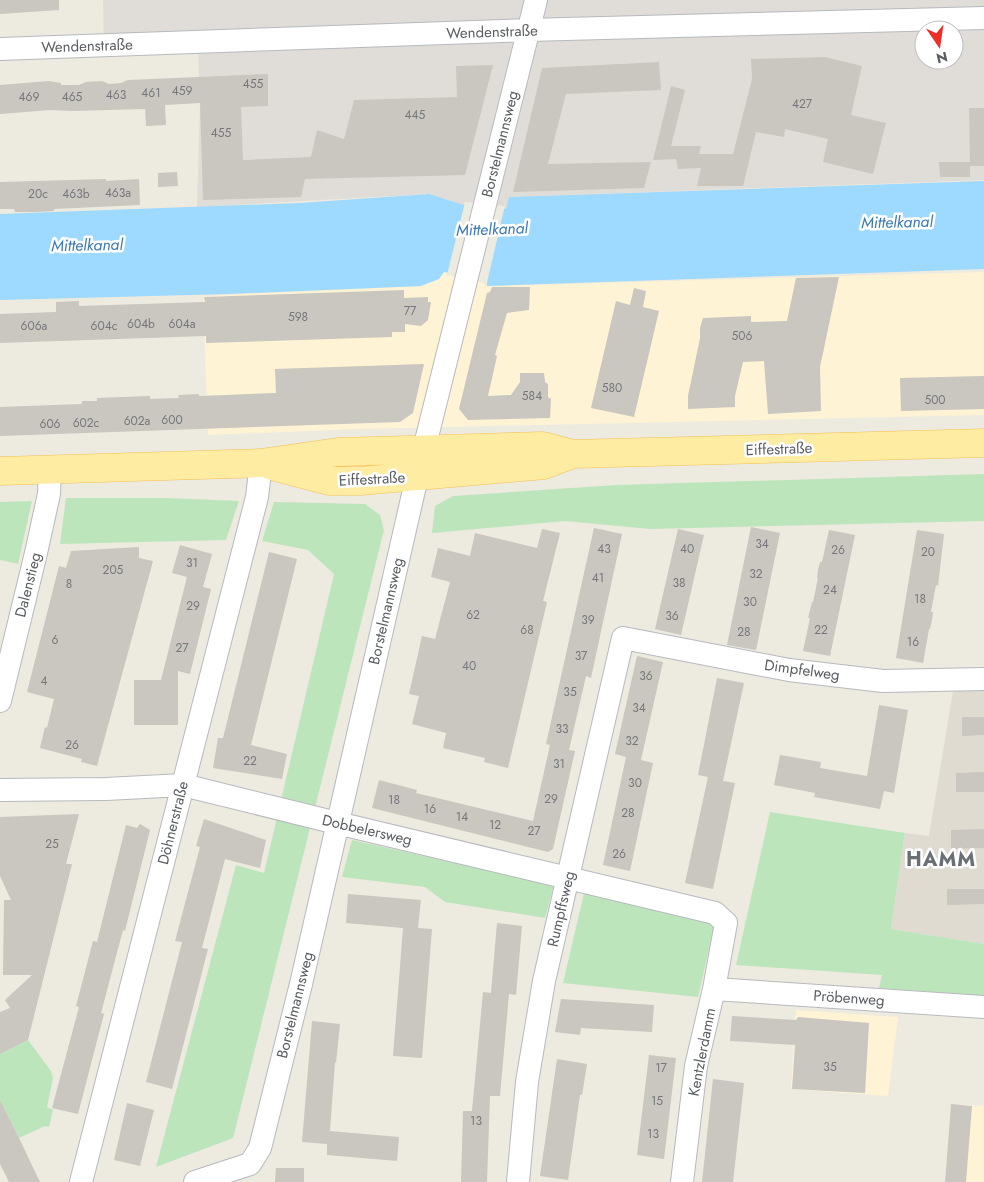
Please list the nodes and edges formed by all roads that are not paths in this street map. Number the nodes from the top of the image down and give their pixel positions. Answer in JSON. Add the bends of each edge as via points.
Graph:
{"nodes":[{"id":1,"x":536,"y":0,"type":"edge"},
{"id":2,"x":984,"y":18,"type":"edge"},
{"id":3,"x":528,"y":30,"type":"junction"},
{"id":4,"x":0,"y":49,"type":"edge"},
{"id":5,"x":984,"y":443,"type":"edge"},
{"id":6,"x":424,"y":450,"type":"junction"},
{"id":7,"x":573,"y":454,"type":"junction"},
{"id":8,"x":261,"y":463,"type":"junction"},
{"id":9,"x":50,"y":469,"type":"junction"},
{"id":10,"x":0,"y":471,"type":"edge"},
{"id":11,"x":417,"y":477,"type":"junction"},
{"id":12,"x":623,"y":638,"type":"joint"},
{"id":13,"x":984,"y":679,"type":"edge"},
{"id":14,"x":0,"y":701,"type":"edge"},
{"id":15,"x":183,"y":785,"type":"junction"},
{"id":16,"x":0,"y":790,"type":"edge"},
{"id":17,"x":337,"y":823,"type":"junction"},
{"id":18,"x":568,"y":877,"type":"junction"},
{"id":19,"x":726,"y":923,"type":"joint"},
{"id":20,"x":714,"y":989,"type":"junction"},
{"id":21,"x":984,"y":1006,"type":"edge"},
{"id":22,"x":81,"y":1182,"type":"edge"},
{"id":23,"x":195,"y":1182,"type":"edge"},
{"id":24,"x":518,"y":1182,"type":"edge"},
{"id":25,"x":682,"y":1182,"type":"edge"}],
"edges":[{"from":1,"to":3,"type":"street","name":"Borstelmannsweg"},
{"from":2,"to":3,"type":"street","name":"Wendenstraße"},
{"from":3,"to":4,"type":"street","name":"Wendenstraße"},
{"from":3,"to":6,"type":"street","name":"Borstelmannsweg"},
{"from":5,"to":7,"type":"main road","name":"Eiffestraße"},
{"from":6,"to":7,"type":"main road","name":"Eiffestraße","via":[[543,446]]},
{"from":6,"to":8,"type":"main road","name":"Eiffestraße","via":[[338,452]]},
{"from":6,"to":11,"type":"street","name":"Borstelmannsweg"},
{"from":7,"to":11,"type":"main road","name":"Eiffestraße","via":[[544,465]]},
{"from":8,"to":9,"type":"main road","name":"Eiffestraße"},
{"from":8,"to":11,"type":"main road","name":"Eiffestraße","via":[[329,481]]},
{"from":8,"to":15,"type":"street","name":"Döhnerstraße","via":[[257,497]]},
{"from":9,"to":10,"type":"main road","name":"Eiffestraße"},
{"from":9,"to":14,"type":"street","name":"Dalenstieg","via":[[49,494]]},
{"from":11,"to":17,"type":"street","name":"Borstelmannsweg"},
{"from":12,"to":13,"type":"street","name":"Dimpfelweg","via":[[783,669],[883,681]]},
{"from":12,"to":18,"type":"street","name":"Rumpffsweg"},
{"from":15,"to":16,"type":"street","name":"Dobbelersweg"},
{"from":15,"to":17,"type":"street","name":"Dobbelersweg"},
{"from":15,"to":22,"type":"street","name":"Döhnerstraße"},
{"from":17,"to":18,"type":"street","name":"Dobbelersweg"},
{"from":17,"to":23,"type":"street","name":"Borstelmannsweg","via":[[260,1148],[250,1164]]},
{"from":18,"to":19,"type":"street","name":"Dobbelersweg","via":[[715,913]]},
{"from":18,"to":24,"type":"street","name":"Rumpffsweg","via":[[544,981],[529,1070]]},
{"from":19,"to":20,"type":"street","name":"Kentzlerdamm"},
{"from":20,"to":21,"type":"street","name":"Pröbenweg"},
{"from":20,"to":25,"type":"street","name":"Kentzlerdamm","via":[[696,1066]]}]}
